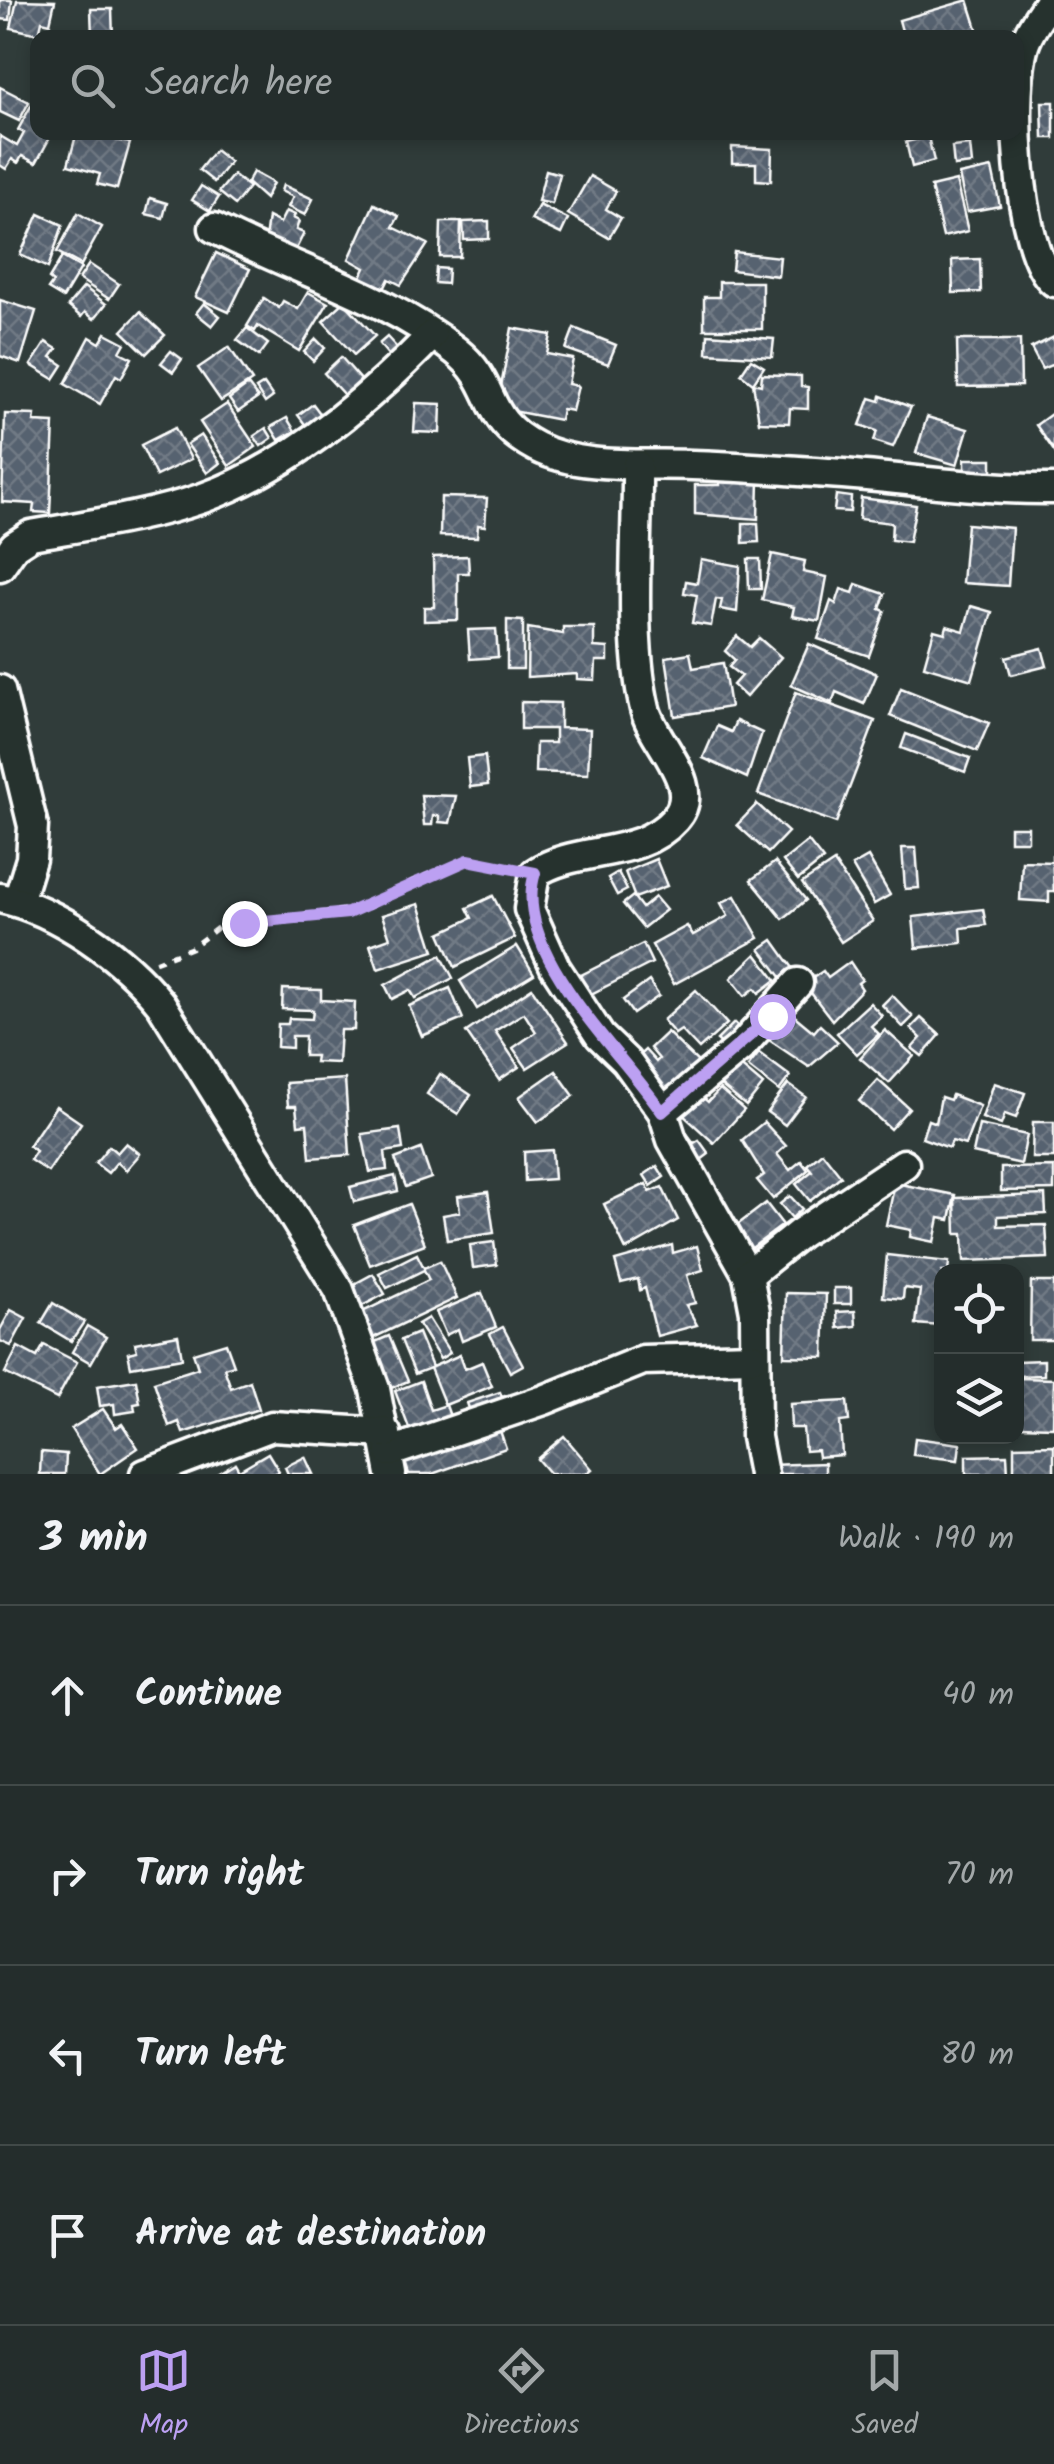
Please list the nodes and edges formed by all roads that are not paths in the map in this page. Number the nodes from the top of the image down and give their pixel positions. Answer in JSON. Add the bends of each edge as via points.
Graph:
{"nodes":[{"id":1,"x":1051,"y":0,"type":"edge"},
{"id":2,"x":1024,"y":58,"type":"edge"},
{"id":3,"x":1020,"y":140,"type":"edge"},
{"id":4,"x":214,"y":228,"type":"dead end"},
{"id":5,"x":1054,"y":282,"type":"edge"},
{"id":6,"x":432,"y":335,"type":"junction"},
{"id":7,"x":637,"y":464,"type":"junction"},
{"id":8,"x":1054,"y":489,"type":"edge"},
{"id":9,"x":5,"y":548,"type":"edge"},
{"id":10,"x":0,"y":690,"type":"edge"},
{"id":11,"x":9,"y":899,"type":"edge"},
{"id":12,"x":798,"y":983,"type":"dead end"},
{"id":13,"x":662,"y":1112,"type":"junction"},
{"id":14,"x":904,"y":1164,"type":"dead end"},
{"id":15,"x":748,"y":1275,"type":"junction"},
{"id":16,"x":754,"y":1357,"type":"junction"},
{"id":17,"x":389,"y":1453,"type":"edge"},
{"id":18,"x":145,"y":1474,"type":"edge"},
{"id":19,"x":763,"y":1474,"type":"edge"}],
"edges":[{"from":1,"to":2,"type":"street","via":[[1026,42]]},
{"from":3,"to":5,"type":"street","via":[[1035,254]]},
{"from":4,"to":6,"type":"street"},
{"from":6,"to":7,"type":"street","via":[[476,369],[495,416],[512,433],[540,449]]},
{"from":6,"to":9,"type":"street","via":[[382,387],[257,475],[203,498],[31,535]]},
{"from":7,"to":8,"type":"street"},
{"from":7,"to":13,"type":"street","via":[[638,679],[646,715],[684,785],[686,802],[654,836],[555,860],[535,873],[529,909],[588,1021]]},
{"from":10,"to":11,"type":"street","via":[[32,826],[31,859]]},
{"from":11,"to":17,"type":"street","via":[[134,970],[196,1057],[339,1290]]},
{"from":12,"to":13,"type":"street","via":[[740,1047]]},
{"from":13,"to":15,"type":"street"},
{"from":14,"to":15,"type":"street"},
{"from":15,"to":16,"type":"street"},
{"from":16,"to":17,"type":"street","via":[[643,1360]]},
{"from":16,"to":19,"type":"street"},
{"from":17,"to":18,"type":"street","via":[[272,1426]]}]}
